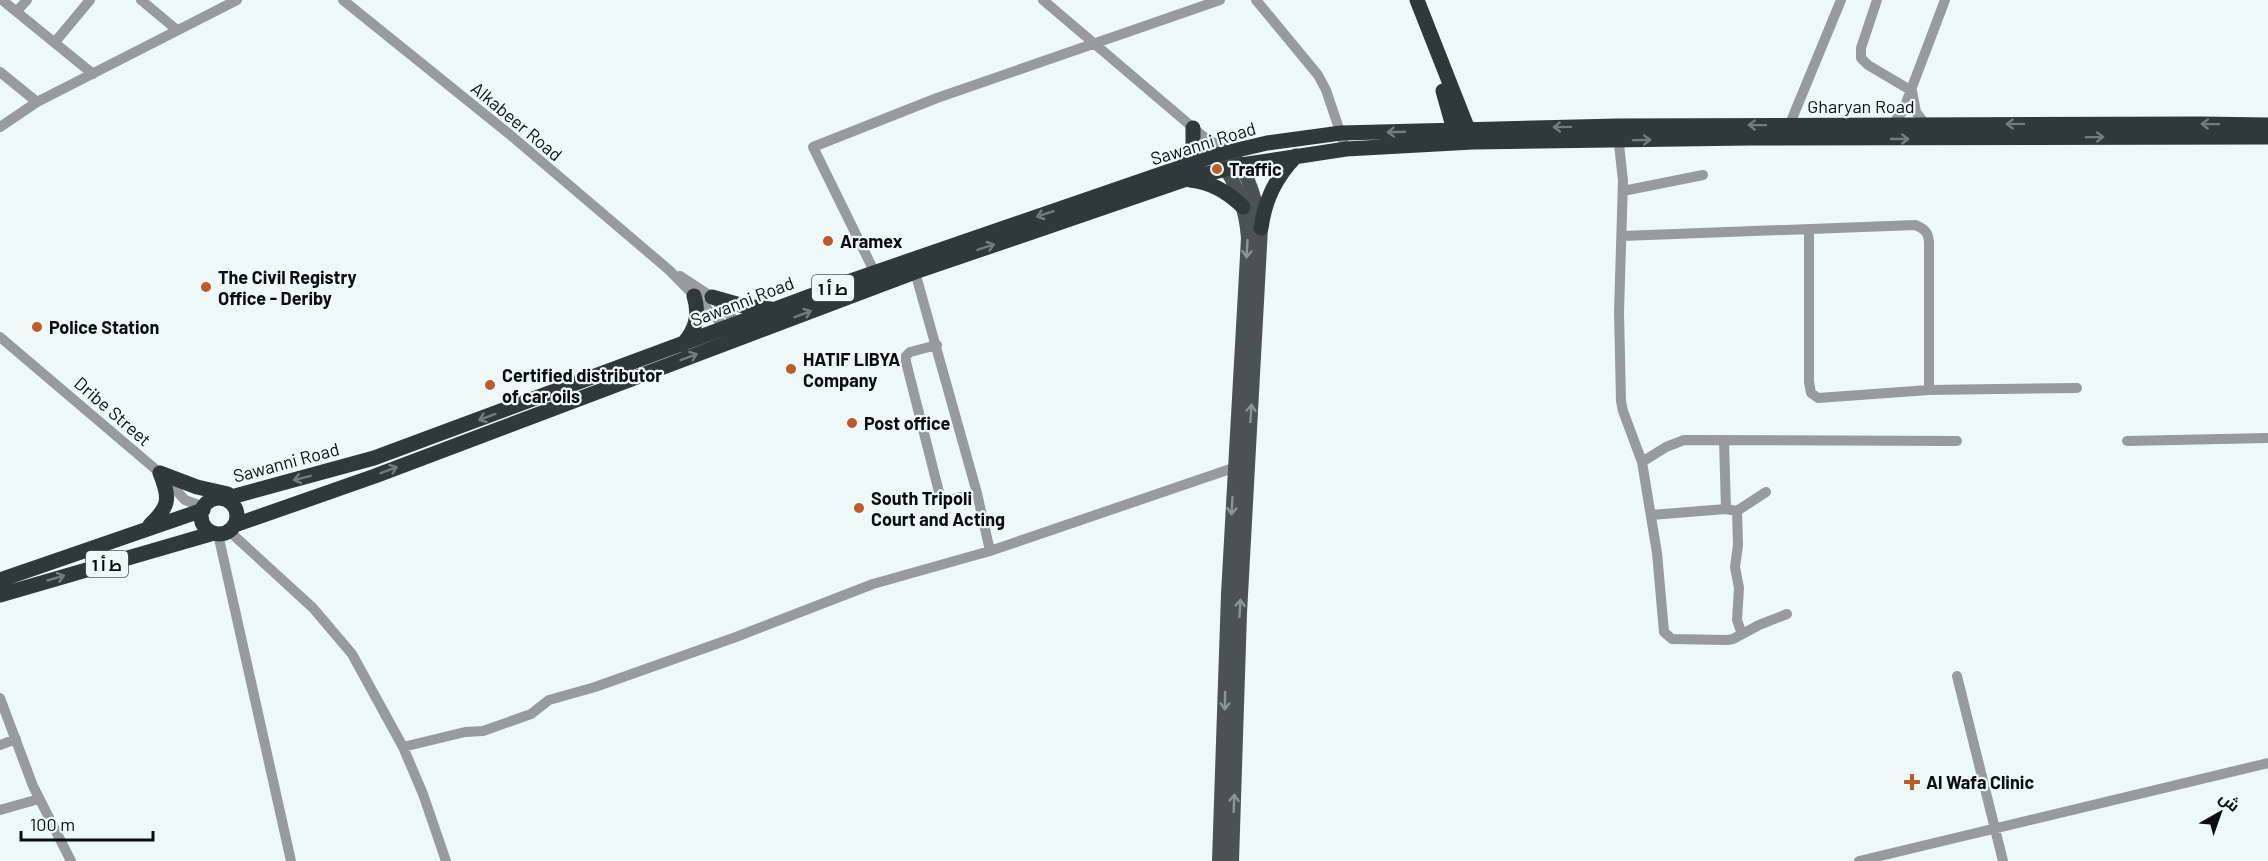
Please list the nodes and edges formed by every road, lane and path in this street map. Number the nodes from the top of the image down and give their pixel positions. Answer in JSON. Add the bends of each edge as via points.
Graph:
{"nodes":[{"id":1,"x":2,"y":0,"type":"edge"},
{"id":2,"x":27,"y":0,"type":"edge"},
{"id":3,"x":90,"y":0,"type":"edge"},
{"id":4,"x":141,"y":0,"type":"edge"},
{"id":5,"x":343,"y":0,"type":"edge"},
{"id":6,"x":1043,"y":0,"type":"edge"},
{"id":7,"x":1187,"y":0,"type":"edge"},
{"id":8,"x":1220,"y":0,"type":"edge"},
{"id":9,"x":1256,"y":0,"type":"edge"},
{"id":10,"x":1406,"y":0,"type":"edge"},
{"id":11,"x":1417,"y":0,"type":"edge"},
{"id":12,"x":1841,"y":0,"type":"edge"},
{"id":13,"x":1877,"y":0,"type":"edge"},
{"id":14,"x":1945,"y":0,"type":"edge"},
{"id":15,"x":232,"y":1,"type":"edge"},
{"id":16,"x":1194,"y":9,"type":"junction"},
{"id":17,"x":17,"y":12,"type":"junction"},
{"id":18,"x":177,"y":30,"type":"junction"},
{"id":19,"x":55,"y":42,"type":"junction"},
{"id":20,"x":1095,"y":43,"type":"junction"},
{"id":21,"x":0,"y":72,"type":"edge"},
{"id":22,"x":93,"y":74,"type":"junction"},
{"id":23,"x":1912,"y":91,"type":"junction"},
{"id":24,"x":38,"y":102,"type":"junction"},
{"id":25,"x":1926,"y":125,"type":"junction"},
{"id":26,"x":2268,"y":125,"type":"edge"},
{"id":27,"x":1789,"y":126,"type":"junction"},
{"id":28,"x":1891,"y":126,"type":"junction"},
{"id":29,"x":0,"y":127,"type":"edge"},
{"id":30,"x":1198,"y":133,"type":"junction"},
{"id":31,"x":1341,"y":133,"type":"junction"},
{"id":32,"x":1618,"y":133,"type":"junction"},
{"id":33,"x":1463,"y":136,"type":"junction"},
{"id":34,"x":2268,"y":137,"type":"edge"},
{"id":35,"x":1346,"y":149,"type":"junction"},
{"id":36,"x":1223,"y":154,"type":"junction"},
{"id":37,"x":1296,"y":156,"type":"junction"},
{"id":38,"x":1233,"y":167,"type":"junction"},
{"id":39,"x":1184,"y":174,"type":"junction"},
{"id":40,"x":1703,"y":175,"type":"dead end"},
{"id":41,"x":1623,"y":191,"type":"junction"},
{"id":42,"x":1243,"y":207,"type":"junction"},
{"id":43,"x":1261,"y":228,"type":"junction"},
{"id":44,"x":1809,"y":230,"type":"junction"},
{"id":45,"x":1622,"y":236,"type":"junction"},
{"id":46,"x":669,"y":270,"type":"junction"},
{"id":47,"x":915,"y":272,"type":"junction"},
{"id":48,"x":874,"y":273,"type":"junction"},
{"id":49,"x":694,"y":296,"type":"junction"},
{"id":50,"x":712,"y":297,"type":"junction"},
{"id":51,"x":777,"y":310,"type":"junction"},
{"id":52,"x":737,"y":331,"type":"junction"},
{"id":53,"x":0,"y":337,"type":"edge"},
{"id":54,"x":937,"y":345,"type":"junction"},
{"id":55,"x":681,"y":346,"type":"junction"},
{"id":56,"x":2077,"y":388,"type":"dead end"},
{"id":57,"x":1929,"y":390,"type":"junction"},
{"id":58,"x":2268,"y":438,"type":"edge"},
{"id":59,"x":1724,"y":440,"type":"junction"},
{"id":60,"x":1956,"y":441,"type":"dead end"},
{"id":61,"x":2127,"y":441,"type":"dead end"},
{"id":62,"x":1248,"y":462,"type":"junction"},
{"id":63,"x":1641,"y":462,"type":"junction"},
{"id":64,"x":1234,"y":468,"type":"junction"},
{"id":65,"x":160,"y":473,"type":"junction"},
{"id":66,"x":1766,"y":492,"type":"dead end"},
{"id":67,"x":977,"y":493,"type":"junction"},
{"id":68,"x":232,"y":497,"type":"junction"},
{"id":69,"x":203,"y":508,"type":"junction"},
{"id":70,"x":1732,"y":510,"type":"junction"},
{"id":71,"x":1651,"y":515,"type":"junction"},
{"id":72,"x":147,"y":528,"type":"junction"},
{"id":73,"x":224,"y":531,"type":"junction"},
{"id":74,"x":990,"y":550,"type":"junction"},
{"id":75,"x":0,"y":580,"type":"edge"},
{"id":76,"x":0,"y":595,"type":"edge"},
{"id":77,"x":1787,"y":614,"type":"dead end"},
{"id":78,"x":1742,"y":634,"type":"junction"},
{"id":79,"x":1957,"y":676,"type":"dead end"},
{"id":80,"x":0,"y":698,"type":"edge"},
{"id":81,"x":16,"y":739,"type":"junction"},
{"id":82,"x":0,"y":744,"type":"edge"},
{"id":83,"x":403,"y":747,"type":"junction"},
{"id":84,"x":2268,"y":763,"type":"edge"},
{"id":85,"x":39,"y":799,"type":"junction"},
{"id":86,"x":0,"y":810,"type":"edge"},
{"id":87,"x":1996,"y":829,"type":"junction"},
{"id":88,"x":71,"y":861,"type":"edge"},
{"id":89,"x":291,"y":861,"type":"edge"},
{"id":90,"x":446,"y":861,"type":"edge"},
{"id":91,"x":1219,"y":861,"type":"edge"},
{"id":92,"x":1232,"y":861,"type":"edge"},
{"id":93,"x":1859,"y":861,"type":"edge"},
{"id":94,"x":2003,"y":861,"type":"edge"}],
"edges":[{"from":1,"to":17,"type":"street"},
{"from":2,"to":17,"type":"street"},
{"from":3,"to":19,"type":"street"},
{"from":4,"to":18,"type":"street"},
{"from":5,"to":46,"type":"street","name":"Alkabeer Road"},
{"from":6,"to":20,"type":"street"},
{"from":7,"to":16,"type":"street"},
{"from":8,"to":16,"type":"street"},
{"from":9,"to":31,"type":"street","via":[[1318,75]]},
{"from":10,"to":33,"type":"highway"},
{"from":11,"to":33,"type":"highway","via":[[1451,91]]},
{"from":12,"to":27,"type":"street"},
{"from":13,"to":23,"type":"street","via":[[1861,58]]},
{"from":14,"to":23,"type":"street"},
{"from":15,"to":18,"type":"street"},
{"from":16,"to":20,"type":"street"},
{"from":17,"to":19,"type":"street"},
{"from":18,"to":22,"type":"street"},
{"from":19,"to":22,"type":"street"},
{"from":20,"to":30,"type":"street"},
{"from":20,"to":48,"type":"street","via":[[937,98],[813,147]]},
{"from":21,"to":24,"type":"street"},
{"from":22,"to":24,"type":"street"},
{"from":23,"to":25,"type":"street","via":[[1916,112]]},
{"from":23,"to":28,"type":"street"},
{"from":24,"to":29,"type":"street"},
{"from":26,"to":25,"type":"highway","name":"Gharyan Road","one_way":true},
{"from":25,"to":28,"type":"highway","name":"Gharyan Road"},
{"from":27,"to":28,"type":"highway","name":"Gharyan Road"},
{"from":27,"to":32,"type":"highway","name":"Gharyan Road","one_way":true},
{"from":30,"to":36,"type":"street"},
{"from":30,"to":39,"type":"highway"},
{"from":33,"to":31,"type":"highway","name":"Sawanni Road","number":"ط أ 1","one_way":true},
{"from":31,"to":35,"type":"street"},
{"from":31,"to":36,"type":"highway","name":"Sawanni Road","number":"ط أ 1","via":[[1267,143]]},
{"from":32,"to":33,"type":"highway","name":"Gharyan Road"},
{"from":32,"to":34,"type":"highway","name":"Gharyan Road","one_way":true,"via":[[1750,138]]},
{"from":32,"to":41,"type":"street"},
{"from":33,"to":35,"type":"highway","name":"Sawanni Road"},
{"from":35,"to":37,"type":"highway","name":"Sawanni Road"},
{"from":36,"to":38,"type":"main road"},
{"from":36,"to":39,"type":"highway","name":"Sawanni Road","number":"ط أ 1"},
{"from":37,"to":38,"type":"highway","name":"Sawanni Road"},
{"from":37,"to":43,"type":"highway","via":[[1272,189]]},
{"from":38,"to":39,"type":"highway","name":"Sawanni Road"},
{"from":38,"to":42,"type":"main road"},
{"from":38,"to":43,"type":"main road","via":[[1254,196]]},
{"from":39,"to":42,"type":"highway","via":[[1210,184]]},
{"from":47,"to":39,"type":"highway","name":"Sawanni Road","one_way":true},
{"from":39,"to":48,"type":"highway","name":"Sawanni Road","number":"ط أ 1","one_way":true},
{"from":40,"to":41,"type":"street"},
{"from":41,"to":45,"type":"street"},
{"from":42,"to":64,"type":"main road","one_way":true,"via":[[1248,238]]},
{"from":62,"to":43,"type":"main road","one_way":true},
{"from":44,"to":45,"type":"street"},
{"from":44,"to":57,"type":"street","via":[[1916,225],[1924,228],[1928,234]]},
{"from":44,"to":57,"type":"street","via":[[1811,393],[1818,398]]},
{"from":45,"to":63,"type":"street","via":[[1621,401]]},
{"from":46,"to":49,"type":"street","name":"Alkabeer Road"},
{"from":46,"to":50,"type":"street","name":"Alkabeer Road"},
{"from":52,"to":47,"type":"highway","name":"Sawanni Road","one_way":true},
{"from":47,"to":54,"type":"street"},
{"from":48,"to":51,"type":"highway","name":"Sawanni Road","number":"ط أ 1"},
{"from":49,"to":52,"type":"street","name":"Alkabeer Road"},
{"from":49,"to":55,"type":"highway","via":[[694,328]]},
{"from":50,"to":51,"type":"highway"},
{"from":50,"to":52,"type":"street","name":"Alkabeer Road"},
{"from":51,"to":52,"type":"highway","name":"Sawanni Road","number":"ط أ 1"},
{"from":52,"to":55,"type":"highway","name":"Sawanni Road","number":"ط أ 1"},
{"from":73,"to":52,"type":"highway","name":"Sawanni Road","number":"ط أ 1","one_way":true},
{"from":53,"to":65,"type":"street","name":"Dribe Street"},
{"from":54,"to":67,"type":"street"},
{"from":54,"to":67,"type":"street","via":[[910,352],[906,362],[940,496],[948,500]]},
{"from":55,"to":68,"type":"highway","name":"Sawanni Road","number":"ط أ 1","one_way":true,"via":[[367,460]]},
{"from":56,"to":57,"type":"street"},
{"from":58,"to":61,"type":"street"},
{"from":59,"to":60,"type":"street"},
{"from":59,"to":63,"type":"street","via":[[1684,440]]},
{"from":59,"to":70,"type":"street"},
{"from":62,"to":64,"type":"street"},
{"from":92,"to":62,"type":"main road","one_way":true},
{"from":63,"to":71,"type":"street"},
{"from":64,"to":74,"type":"street"},
{"from":64,"to":91,"type":"main road","one_way":true},
{"from":65,"to":68,"type":"highway"},
{"from":65,"to":69,"type":"street","name":"Dribe Street","via":[[185,500]]},
{"from":65,"to":72,"type":"highway","via":[[166,503]]},
{"from":66,"to":70,"type":"street"},
{"from":67,"to":74,"type":"street"},
{"from":68,"to":69,"type":"highway","name":"Sawanni Road","via":[[213,500]]},
{"from":68,"to":73,"type":"highway","name":"Sawanni Road","via":[[237,518]]},
{"from":69,"to":72,"type":"highway","name":"Sawanni Road","number":"ط أ 1"},
{"from":69,"to":73,"type":"highway","via":[[202,522],[207,529]]},
{"from":70,"to":71,"type":"street"},
{"from":70,"to":78,"type":"street","via":[[1738,545],[1737,620]]},
{"from":71,"to":78,"type":"street","via":[[1667,636],[1727,640]]},
{"from":72,"to":75,"type":"highway","name":"Sawanni Road","number":"ط أ 1"},
{"from":76,"to":73,"type":"highway","name":"Sawanni Road","number":"ط أ 1","one_way":true},
{"from":73,"to":83,"type":"street","via":[[313,608],[352,654]]},
{"from":73,"to":89,"type":"street"},
{"from":74,"to":83,"type":"street","via":[[873,584],[736,637],[549,700],[531,714],[483,730]]},
{"from":77,"to":78,"type":"street"},
{"from":79,"to":87,"type":"street"},
{"from":80,"to":81,"type":"street"},
{"from":81,"to":82,"type":"street"},
{"from":81,"to":85,"type":"street"},
{"from":83,"to":90,"type":"street"},
{"from":84,"to":87,"type":"street"},
{"from":85,"to":86,"type":"street"},
{"from":85,"to":88,"type":"street"},
{"from":87,"to":93,"type":"street"},
{"from":87,"to":94,"type":"street"}]}
